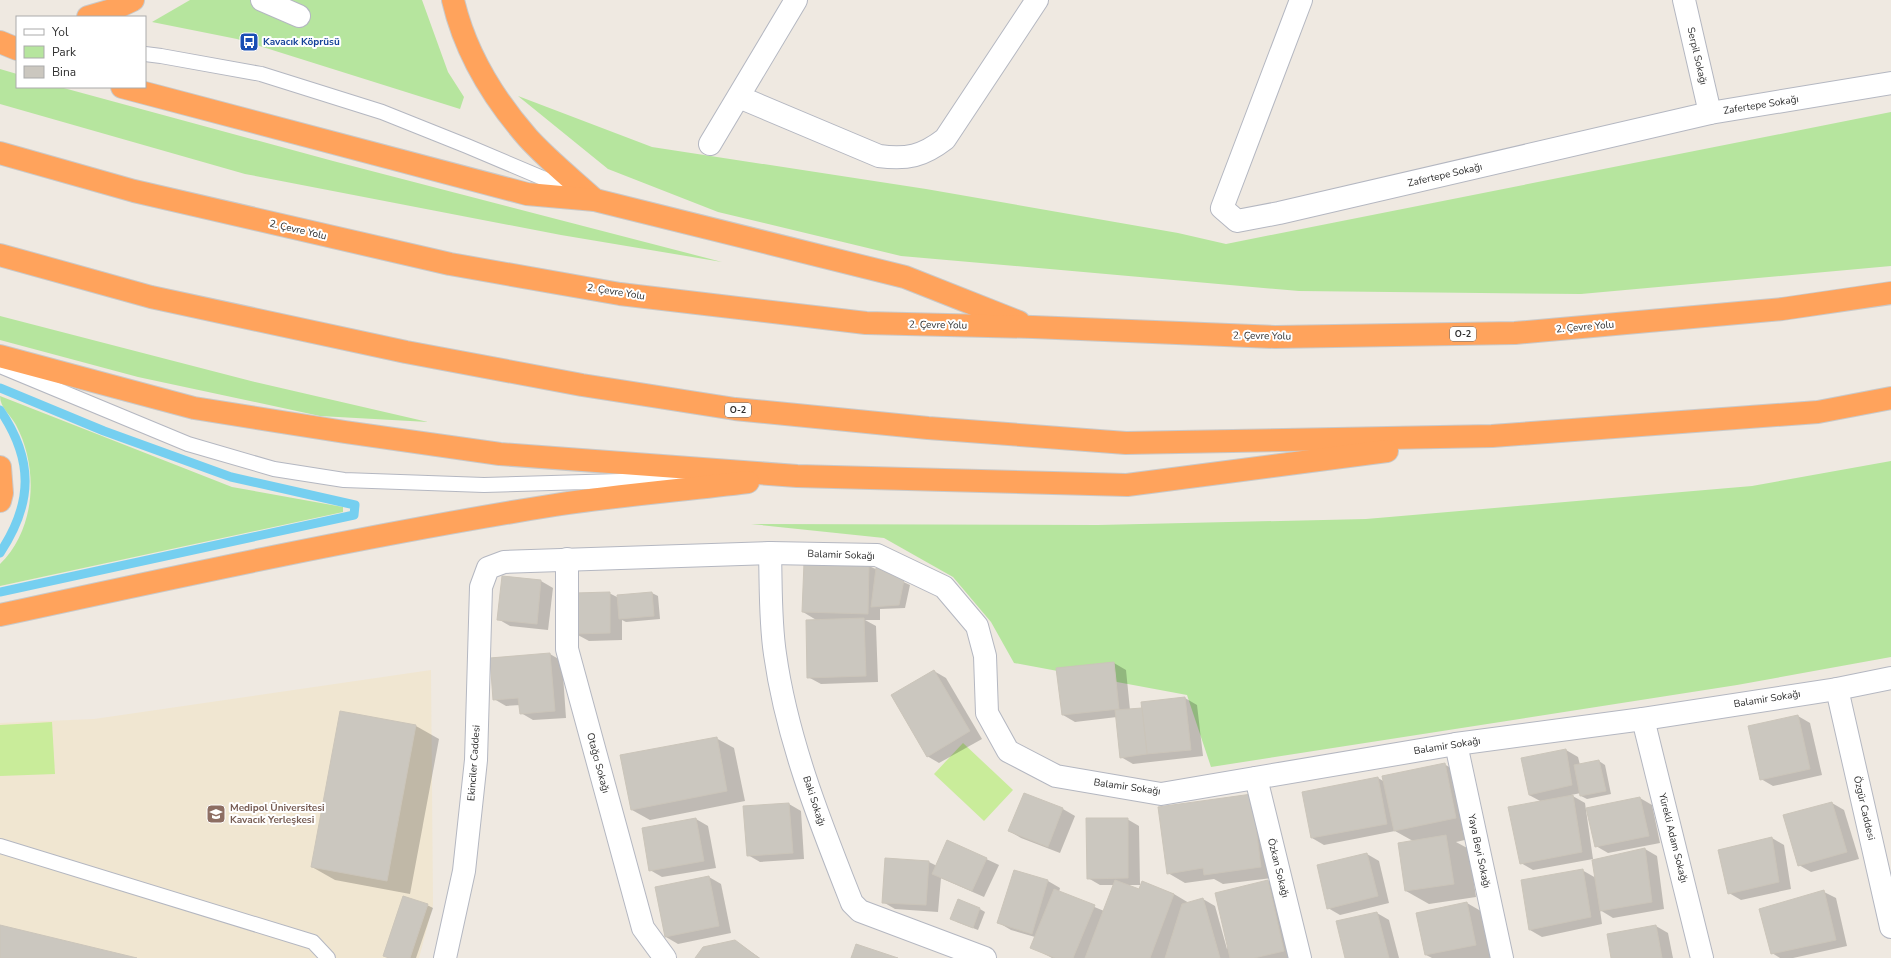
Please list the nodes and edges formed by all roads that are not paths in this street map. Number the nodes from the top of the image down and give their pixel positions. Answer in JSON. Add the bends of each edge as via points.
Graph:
{"nodes":[{"id":1,"x":134,"y":0,"type":"edge"},
{"id":2,"x":262,"y":0,"type":"edge"},
{"id":3,"x":453,"y":0,"type":"edge"},
{"id":4,"x":796,"y":0,"type":"edge"},
{"id":5,"x":1037,"y":0,"type":"edge"},
{"id":6,"x":1301,"y":0,"type":"edge"},
{"id":7,"x":1684,"y":0,"type":"edge"},
{"id":8,"x":91,"y":16,"type":"edge"},
{"id":9,"x":299,"y":16,"type":"dead end"},
{"id":10,"x":146,"y":54,"type":"edge"},
{"id":11,"x":1891,"y":83,"type":"edge"},
{"id":12,"x":126,"y":88,"type":"edge"},
{"id":13,"x":739,"y":97,"type":"junction"},
{"id":14,"x":1710,"y":113,"type":"junction"},
{"id":15,"x":710,"y":144,"type":"dead end"},
{"id":16,"x":0,"y":153,"type":"edge"},
{"id":17,"x":595,"y":200,"type":"junction"},
{"id":18,"x":0,"y":254,"type":"edge"},
{"id":19,"x":1891,"y":294,"type":"edge"},
{"id":20,"x":1033,"y":327,"type":"junction"},
{"id":21,"x":0,"y":356,"type":"edge"},
{"id":22,"x":0,"y":366,"type":"edge"},
{"id":23,"x":1891,"y":398,"type":"edge"},
{"id":24,"x":1492,"y":436,"type":"junction"},
{"id":25,"x":0,"y":467,"type":"edge"},
{"id":26,"x":797,"y":476,"type":"junction"},
{"id":27,"x":0,"y":501,"type":"edge"},
{"id":28,"x":770,"y":553,"type":"junction"},
{"id":29,"x":567,"y":559,"type":"junction"},
{"id":30,"x":488,"y":568,"type":"joint"},
{"id":31,"x":0,"y":615,"type":"edge"},
{"id":32,"x":1891,"y":678,"type":"edge"},
{"id":33,"x":1837,"y":689,"type":"junction"},
{"id":34,"x":1644,"y":719,"type":"junction"},
{"id":35,"x":1456,"y":744,"type":"junction"},
{"id":36,"x":1256,"y":778,"type":"junction"},
{"id":37,"x":0,"y":846,"type":"edge"},
{"id":38,"x":1891,"y":927,"type":"edge"},
{"id":39,"x":328,"y":958,"type":"edge"},
{"id":40,"x":445,"y":958,"type":"edge"},
{"id":41,"x":665,"y":958,"type":"edge"},
{"id":42,"x":985,"y":958,"type":"edge"},
{"id":43,"x":1300,"y":958,"type":"edge"},
{"id":44,"x":1502,"y":958,"type":"edge"},
{"id":45,"x":1702,"y":958,"type":"edge"}],
"edges":[{"from":1,"to":8,"type":"highway"},
{"from":2,"to":9,"type":"street"},
{"from":3,"to":17,"type":"highway","via":[[457,18],[473,57],[494,96],[528,138]]},
{"from":4,"to":13,"type":"street"},
{"from":5,"to":13,"type":"street","via":[[945,139],[923,153],[911,157],[879,156]]},
{"from":6,"to":14,"type":"street","name":"Zafertepe Sokağı","via":[[1222,208],[1236,221]]},
{"from":7,"to":14,"type":"street","name":"Serpil Sokağı"},
{"from":10,"to":17,"type":"lane","via":[[261,74],[374,110]]},
{"from":11,"to":14,"type":"street","name":"Zafertepe Sokağı"},
{"from":12,"to":17,"type":"highway","via":[[527,194]]},
{"from":13,"to":15,"type":"street"},
{"from":16,"to":20,"type":"highway","name":"2. Çevre Yolu","number":"O-2","via":[[134,191],[284,227],[450,264],[620,294],[866,323]]},
{"from":17,"to":20,"type":"highway","via":[[905,277]]},
{"from":18,"to":24,"type":"highway","number":"O-2","via":[[151,297],[398,350],[582,385],[734,410],[1126,443]]},
{"from":19,"to":20,"type":"highway","name":"2. Çevre Yolu","number":"O-2","via":[[1782,309],[1515,333],[1275,337]]},
{"from":21,"to":26,"type":"highway","via":[[194,408],[345,432],[500,454]]},
{"from":22,"to":26,"type":"lane","via":[[188,444],[274,469],[344,480],[484,485]]},
{"from":23,"to":24,"type":"highway","number":"O-2","via":[[1818,412]]},
{"from":24,"to":26,"type":"highway","via":[[1127,485]]},
{"from":25,"to":27,"type":"highway"},
{"from":26,"to":31,"type":"highway","via":[[557,505],[383,534]]},
{"from":28,"to":29,"type":"street","name":"Balamir Sokağı"},
{"from":28,"to":36,"type":"street","name":"Balamir Sokağı","via":[[877,555],[944,586],[976,626],[985,656],[987,714],[1008,751],[1056,776],[1161,794]]},
{"from":28,"to":42,"type":"street","name":"Baki Sokağı","via":[[775,653],[789,728],[825,834],[852,903],[860,911]]},
{"from":29,"to":30,"type":"street","name":"Balamir Sokağı","via":[[504,562]]},
{"from":29,"to":41,"type":"street","name":"Otağcı Sokağı","via":[[567,649],[643,928]]},
{"from":30,"to":40,"type":"street","name":"Ekinciler Caddesi","via":[[481,587],[476,760],[464,871]]},
{"from":32,"to":33,"type":"street","name":"Balamir Sokağı"},
{"from":33,"to":34,"type":"street","name":"Balamir Sokağı"},
{"from":33,"to":38,"type":"street","name":"Özgür Caddesi"},
{"from":34,"to":35,"type":"street","name":"Balamir Sokağı"},
{"from":34,"to":45,"type":"street","name":"Yürekli Adam Sokağı"},
{"from":35,"to":36,"type":"street","name":"Balamir Sokağı"},
{"from":35,"to":44,"type":"street","name":"Yaya Beyi Sokağı"},
{"from":36,"to":43,"type":"street","name":"Özkan Sokağı"},
{"from":37,"to":39,"type":"lane","via":[[313,942]]}]}
